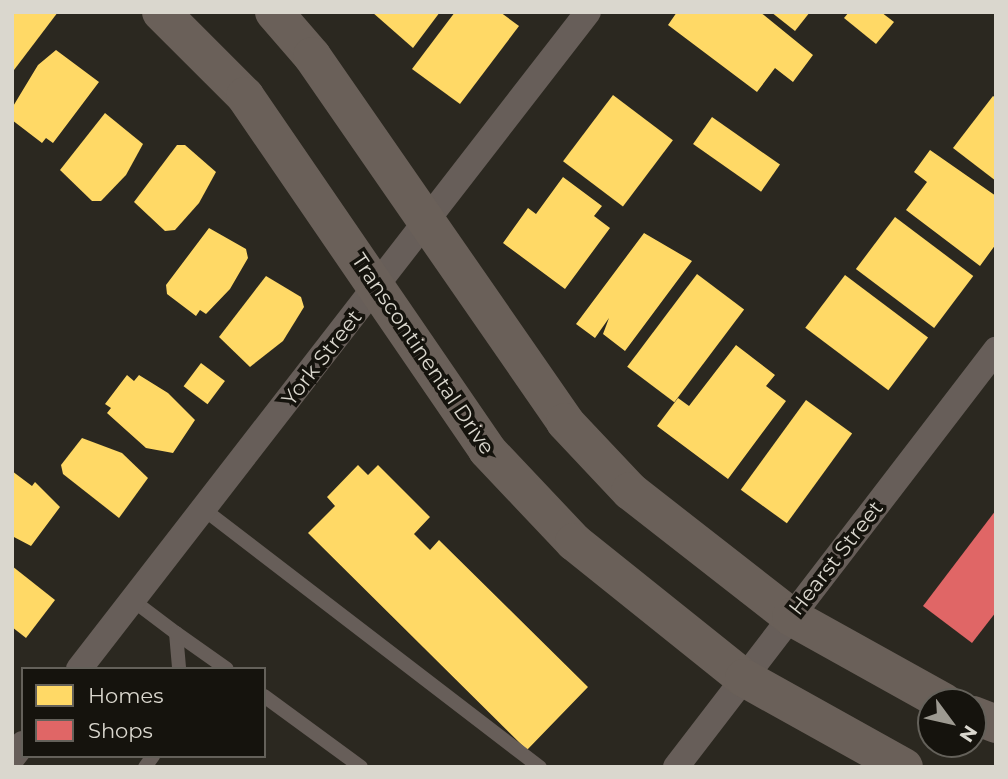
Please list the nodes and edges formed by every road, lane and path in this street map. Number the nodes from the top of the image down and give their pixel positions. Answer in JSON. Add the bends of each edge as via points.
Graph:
{"nodes":[{"id":1,"x":161,"y":12,"type":"edge"},
{"id":2,"x":274,"y":12,"type":"edge"},
{"id":3,"x":588,"y":12,"type":"edge"},
{"id":4,"x":427,"y":227,"type":"junction"},
{"id":5,"x":378,"y":287,"type":"junction"},
{"id":6,"x":996,"y":350,"type":"edge"},
{"id":7,"x":202,"y":508,"type":"junction"},
{"id":8,"x":131,"y":600,"type":"junction"},
{"id":9,"x":790,"y":617,"type":"junction"},
{"id":10,"x":176,"y":634,"type":"junction"},
{"id":11,"x":81,"y":667,"type":"edge"},
{"id":12,"x":178,"y":667,"type":"edge"},
{"id":13,"x":224,"y":667,"type":"edge"},
{"id":14,"x":744,"y":678,"type":"junction"},
{"id":15,"x":919,"y":688,"type":"edge"},
{"id":16,"x":266,"y":697,"type":"edge"},
{"id":17,"x":360,"y":767,"type":"edge"},
{"id":18,"x":540,"y":767,"type":"edge"},
{"id":19,"x":676,"y":767,"type":"edge"},
{"id":20,"x":904,"y":767,"type":"edge"}],
"edges":[{"from":1,"to":5,"type":"street","name":"Transcontinental Drive","via":[[245,96]]},
{"from":2,"to":4,"type":"street","via":[[312,56]]},
{"from":3,"to":4,"type":"street","name":"York Street"},
{"from":4,"to":5,"type":"street","name":"York Street"},
{"from":4,"to":9,"type":"street","via":[[565,422],[630,491]]},
{"from":5,"to":7,"type":"street","name":"York Street"},
{"from":5,"to":14,"type":"street","name":"Transcontinental Drive","via":[[487,450],[574,542]]},
{"from":6,"to":9,"type":"street","name":"Hearst Street"},
{"from":7,"to":8,"type":"street","name":"York Street"},
{"from":7,"to":18,"type":"lane"},
{"from":8,"to":10,"type":"lane"},
{"from":8,"to":11,"type":"street","name":"York Street"},
{"from":9,"to":14,"type":"street","name":"Hearst Street"},
{"from":9,"to":15,"type":"street"},
{"from":10,"to":12,"type":"lane"},
{"from":10,"to":13,"type":"lane"},
{"from":14,"to":19,"type":"street","name":"Hearst Street"},
{"from":14,"to":20,"type":"street","name":"Transcontinental Drive"},
{"from":16,"to":17,"type":"lane"}]}
